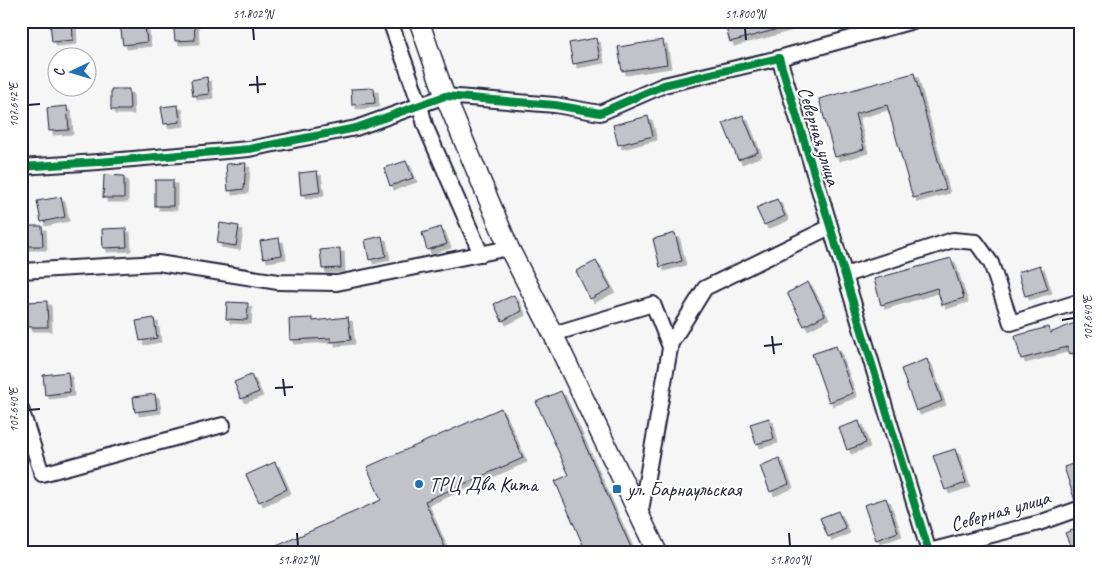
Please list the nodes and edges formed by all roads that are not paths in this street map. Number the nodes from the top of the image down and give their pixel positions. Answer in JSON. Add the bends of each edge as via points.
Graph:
{"nodes":[{"id":1,"x":390,"y":21,"type":"edge"},
{"id":2,"x":420,"y":21,"type":"edge"},
{"id":3,"x":913,"y":21,"type":"edge"},
{"id":4,"x":779,"y":58,"type":"junction"},
{"id":5,"x":445,"y":96,"type":"junction"},
{"id":6,"x":420,"y":105,"type":"junction"},
{"id":7,"x":21,"y":167,"type":"edge"},
{"id":8,"x":830,"y":227,"type":"junction"},
{"id":9,"x":509,"y":248,"type":"junction"},
{"id":10,"x":481,"y":254,"type":"junction"},
{"id":11,"x":21,"y":271,"type":"edge"},
{"id":12,"x":845,"y":275,"type":"junction"},
{"id":13,"x":1081,"y":301,"type":"edge"},
{"id":14,"x":552,"y":334,"type":"junction"},
{"id":15,"x":670,"y":347,"type":"junction"},
{"id":16,"x":21,"y":408,"type":"edge"},
{"id":17,"x":223,"y":425,"type":"dead end"},
{"id":18,"x":1081,"y":508,"type":"edge"},
{"id":19,"x":640,"y":516,"type":"junction"},
{"id":20,"x":657,"y":552,"type":"edge"},
{"id":21,"x":929,"y":552,"type":"edge"}],
"edges":[{"from":1,"to":6,"type":"street"},
{"from":2,"to":5,"type":"street"},
{"from":3,"to":4,"type":"street"},
{"from":4,"to":5,"type":"street","via":[[664,85],[600,113],[555,105]]},
{"from":4,"to":8,"type":"street","name":"Северная улица"},
{"from":5,"to":6,"type":"street"},
{"from":5,"to":9,"type":"street"},
{"from":6,"to":7,"type":"street","via":[[356,128],[249,149]]},
{"from":6,"to":10,"type":"street","via":[[425,125]]},
{"from":8,"to":12,"type":"street","name":"Северная улица"},
{"from":8,"to":15,"type":"street","via":[[705,288]]},
{"from":9,"to":10,"type":"street"},
{"from":9,"to":14,"type":"street"},
{"from":10,"to":11,"type":"street","via":[[337,283],[278,282],[158,263]]},
{"from":12,"to":13,"type":"street","via":[[953,240],[976,242],[991,264],[1011,323]]},
{"from":12,"to":21,"type":"street","name":"Северная улица"},
{"from":14,"to":15,"type":"street","via":[[653,304]]},
{"from":14,"to":19,"type":"street"},
{"from":15,"to":19,"type":"street"},
{"from":16,"to":17,"type":"street","via":[[42,474]]},
{"from":18,"to":21,"type":"street","name":"Северная улица","via":[[1039,523]]},
{"from":19,"to":20,"type":"street"}]}
